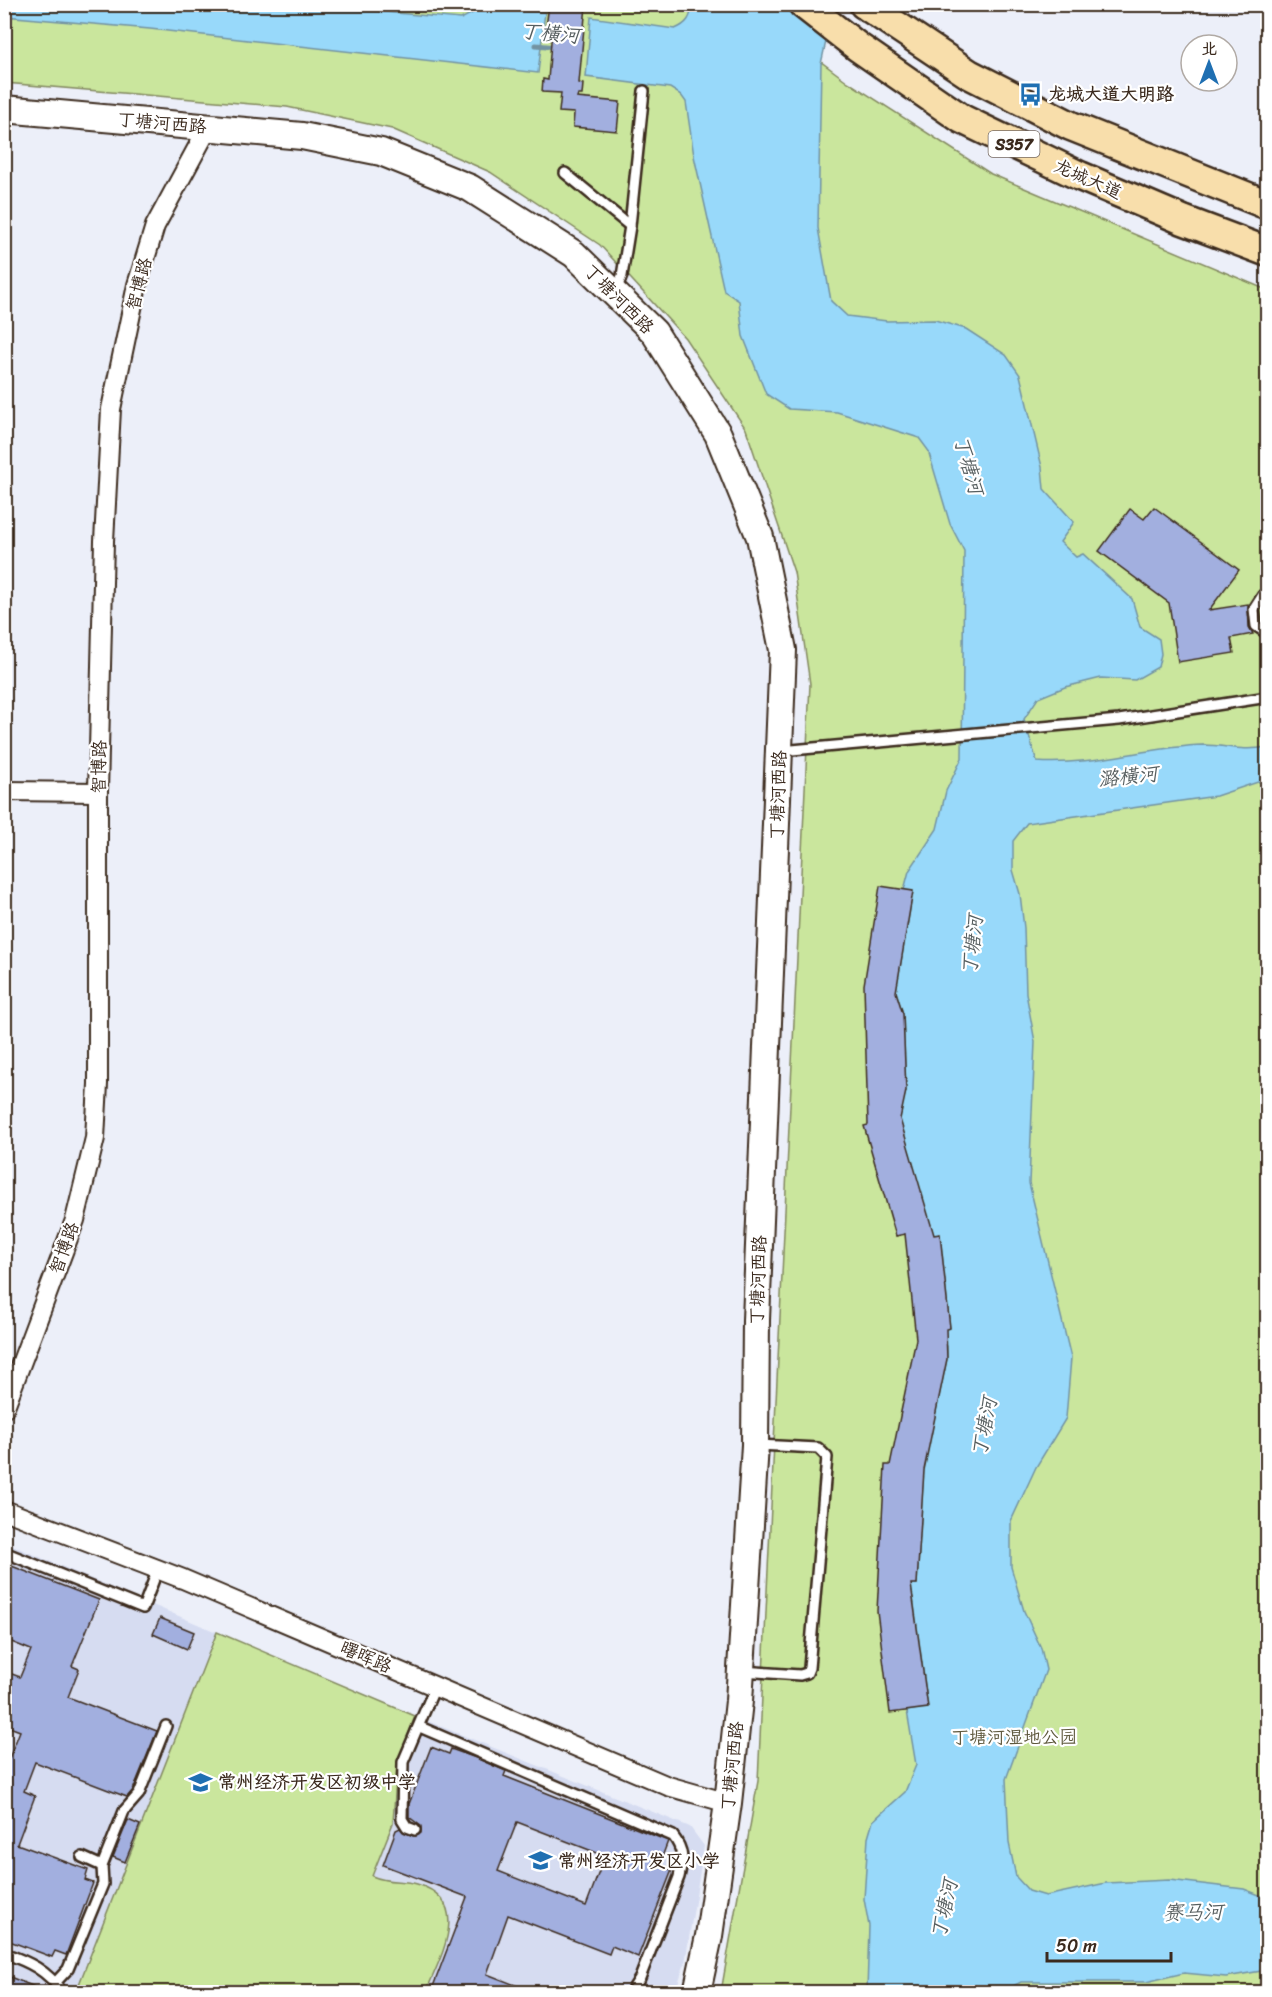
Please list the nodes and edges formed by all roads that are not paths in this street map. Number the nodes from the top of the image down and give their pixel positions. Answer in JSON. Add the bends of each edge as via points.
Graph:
{"nodes":[{"id":1,"x":803,"y":4,"type":"edge"},
{"id":2,"x":864,"y":4,"type":"edge"},
{"id":3,"x":644,"y":91,"type":"dead end"},
{"id":4,"x":4,"y":109,"type":"edge"},
{"id":5,"x":208,"y":128,"type":"junction"},
{"id":6,"x":565,"y":173,"type":"dead end"},
{"id":7,"x":1268,"y":205,"type":"edge"},
{"id":8,"x":630,"y":226,"type":"junction"},
{"id":9,"x":1268,"y":252,"type":"edge"},
{"id":10,"x":615,"y":294,"type":"junction"},
{"id":11,"x":1268,"y":594,"type":"edge"},
{"id":12,"x":1268,"y":634,"type":"edge"},
{"id":13,"x":1268,"y":697,"type":"edge"},
{"id":14,"x":780,"y":751,"type":"junction"},
{"id":15,"x":4,"y":791,"type":"edge"},
{"id":16,"x":99,"y":792,"type":"junction"},
{"id":17,"x":4,"y":1410,"type":"edge"},
{"id":18,"x":755,"y":1445,"type":"junction"},
{"id":19,"x":4,"y":1510,"type":"edge"},
{"id":20,"x":4,"y":1552,"type":"edge"},
{"id":21,"x":158,"y":1569,"type":"junction"},
{"id":22,"x":740,"y":1671,"type":"junction"},
{"id":23,"x":435,"y":1687,"type":"junction"},
{"id":24,"x":166,"y":1726,"type":"dead end"},
{"id":25,"x":420,"y":1727,"type":"junction"},
{"id":26,"x":729,"y":1803,"type":"junction"},
{"id":27,"x":415,"y":1830,"type":"dead end"},
{"id":28,"x":82,"y":1857,"type":"dead end"},
{"id":29,"x":102,"y":1866,"type":"junction"},
{"id":30,"x":4,"y":1953,"type":"edge"},
{"id":31,"x":55,"y":1983,"type":"junction"},
{"id":32,"x":62,"y":1992,"type":"edge"},
{"id":33,"x":631,"y":1992,"type":"edge"},
{"id":34,"x":697,"y":1992,"type":"edge"}],
"edges":[{"from":1,"to":9,"type":"main road","name":"龙城大道","number":"S357","via":[[962,119],[1090,180]]},
{"from":2,"to":7,"type":"main road","number":"S357","via":[[969,74],[1071,126]]},
{"from":3,"to":8,"type":"lane"},
{"from":4,"to":5,"type":"street","name":"丁塘河西路"},
{"from":5,"to":10,"type":"street","name":"丁塘河西路","via":[[302,136],[393,157],[470,188],[574,254]]},
{"from":5,"to":16,"type":"street","name":"智博路","via":[[155,226],[136,285],[111,409]]},
{"from":6,"to":8,"type":"lane"},
{"from":8,"to":10,"type":"lane"},
{"from":10,"to":14,"type":"street","name":"丁塘河西路","via":[[654,332],[718,434],[760,537],[783,650]]},
{"from":11,"to":12,"type":"lane","via":[[1254,609],[1256,626]]},
{"from":13,"to":14,"type":"lane","via":[[1126,719]]},
{"from":14,"to":18,"type":"street","name":"丁塘河西路","via":[[756,1320]]},
{"from":15,"to":16,"type":"street"},
{"from":16,"to":17,"type":"street","name":"智博路","via":[[99,1084],[95,1138],[75,1220]]},
{"from":18,"to":22,"type":"street","name":"丁塘河西路"},
{"from":18,"to":22,"type":"lane","via":[[819,1448],[826,1457],[807,1673]]},
{"from":19,"to":21,"type":"street","name":"曙晖路"},
{"from":20,"to":21,"type":"lane","via":[[143,1608]]},
{"from":21,"to":23,"type":"street","name":"曙晖路"},
{"from":22,"to":26,"type":"street","name":"丁塘河西路"},
{"from":23,"to":25,"type":"lane"},
{"from":23,"to":26,"type":"street","name":"曙晖路","via":[[669,1786]]},
{"from":24,"to":29,"type":"lane","via":[[139,1794],[124,1811]]},
{"from":25,"to":27,"type":"lane","via":[[403,1761],[402,1819]]},
{"from":25,"to":33,"type":"lane","via":[[673,1836],[681,1846],[679,1876]]},
{"from":26,"to":34,"type":"street","name":"丁塘河西路"},
{"from":28,"to":29,"type":"lane"},
{"from":29,"to":31,"type":"lane","via":[[102,1884],[68,1969]]},
{"from":30,"to":31,"type":"lane","via":[[31,1963]]},
{"from":31,"to":32,"type":"lane"}]}
